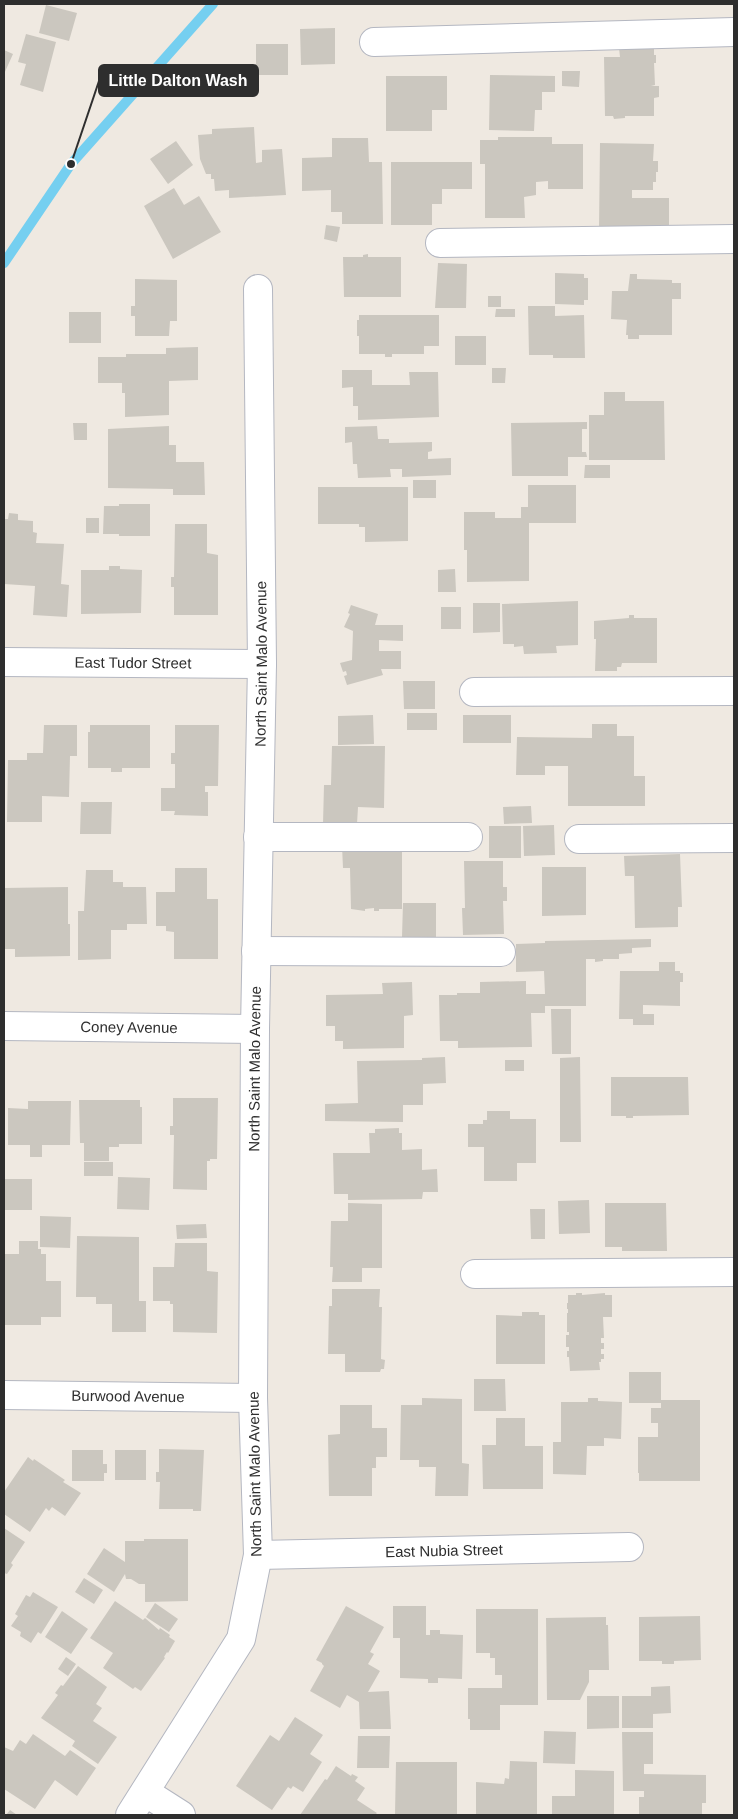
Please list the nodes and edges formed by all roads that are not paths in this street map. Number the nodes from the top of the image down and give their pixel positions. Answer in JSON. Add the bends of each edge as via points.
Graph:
{"nodes":[{"id":1,"x":734,"y":32,"type":"edge"},
{"id":2,"x":374,"y":42,"type":"dead end"},
{"id":3,"x":734,"y":239,"type":"edge"},
{"id":4,"x":440,"y":243,"type":"dead end"},
{"id":5,"x":258,"y":289,"type":"dead end"},
{"id":6,"x":4,"y":662,"type":"edge"},
{"id":7,"x":262,"y":664,"type":"junction"},
{"id":8,"x":734,"y":690,"type":"edge"},
{"id":9,"x":474,"y":692,"type":"dead end"},
{"id":10,"x":258,"y":837,"type":"junction"},
{"id":11,"x":468,"y":837,"type":"dead end"},
{"id":12,"x":734,"y":838,"type":"edge"},
{"id":13,"x":579,"y":839,"type":"dead end"},
{"id":14,"x":256,"y":951,"type":"junction"},
{"id":15,"x":501,"y":952,"type":"dead end"},
{"id":16,"x":4,"y":1026,"type":"edge"},
{"id":17,"x":255,"y":1029,"type":"junction"},
{"id":18,"x":734,"y":1272,"type":"edge"},
{"id":19,"x":476,"y":1274,"type":"dead end"},
{"id":20,"x":4,"y":1395,"type":"edge"},
{"id":21,"x":253,"y":1398,"type":"junction"},
{"id":22,"x":629,"y":1547,"type":"dead end"},
{"id":23,"x":258,"y":1555,"type":"junction"},
{"id":24,"x":144,"y":1792,"type":"junction"},
{"id":25,"x":130,"y":1815,"type":"edge"},
{"id":26,"x":182,"y":1815,"type":"edge"}],
"edges":[{"from":1,"to":2,"type":"street"},
{"from":3,"to":4,"type":"street"},
{"from":5,"to":7,"type":"street","name":"North Saint Malo Avenue"},
{"from":6,"to":7,"type":"street","name":"East Tudor Street"},
{"from":7,"to":10,"type":"street","name":"North Saint Malo Avenue"},
{"from":8,"to":9,"type":"street"},
{"from":10,"to":11,"type":"street"},
{"from":10,"to":14,"type":"street","name":"North Saint Malo Avenue"},
{"from":12,"to":13,"type":"street"},
{"from":14,"to":15,"type":"street"},
{"from":14,"to":17,"type":"street","name":"North Saint Malo Avenue"},
{"from":16,"to":17,"type":"street","name":"Coney Avenue"},
{"from":17,"to":21,"type":"street","name":"North Saint Malo Avenue"},
{"from":18,"to":19,"type":"street"},
{"from":20,"to":21,"type":"street","name":"Burwood Avenue"},
{"from":21,"to":23,"type":"street","name":"North Saint Malo Avenue"},
{"from":22,"to":23,"type":"street","name":"East Nubia Street"},
{"from":23,"to":24,"type":"street","name":"North Saint Malo Avenue","via":[[241,1639]]},
{"from":24,"to":25,"type":"street","name":"North Saint Malo Avenue"},
{"from":24,"to":26,"type":"street"}]}
